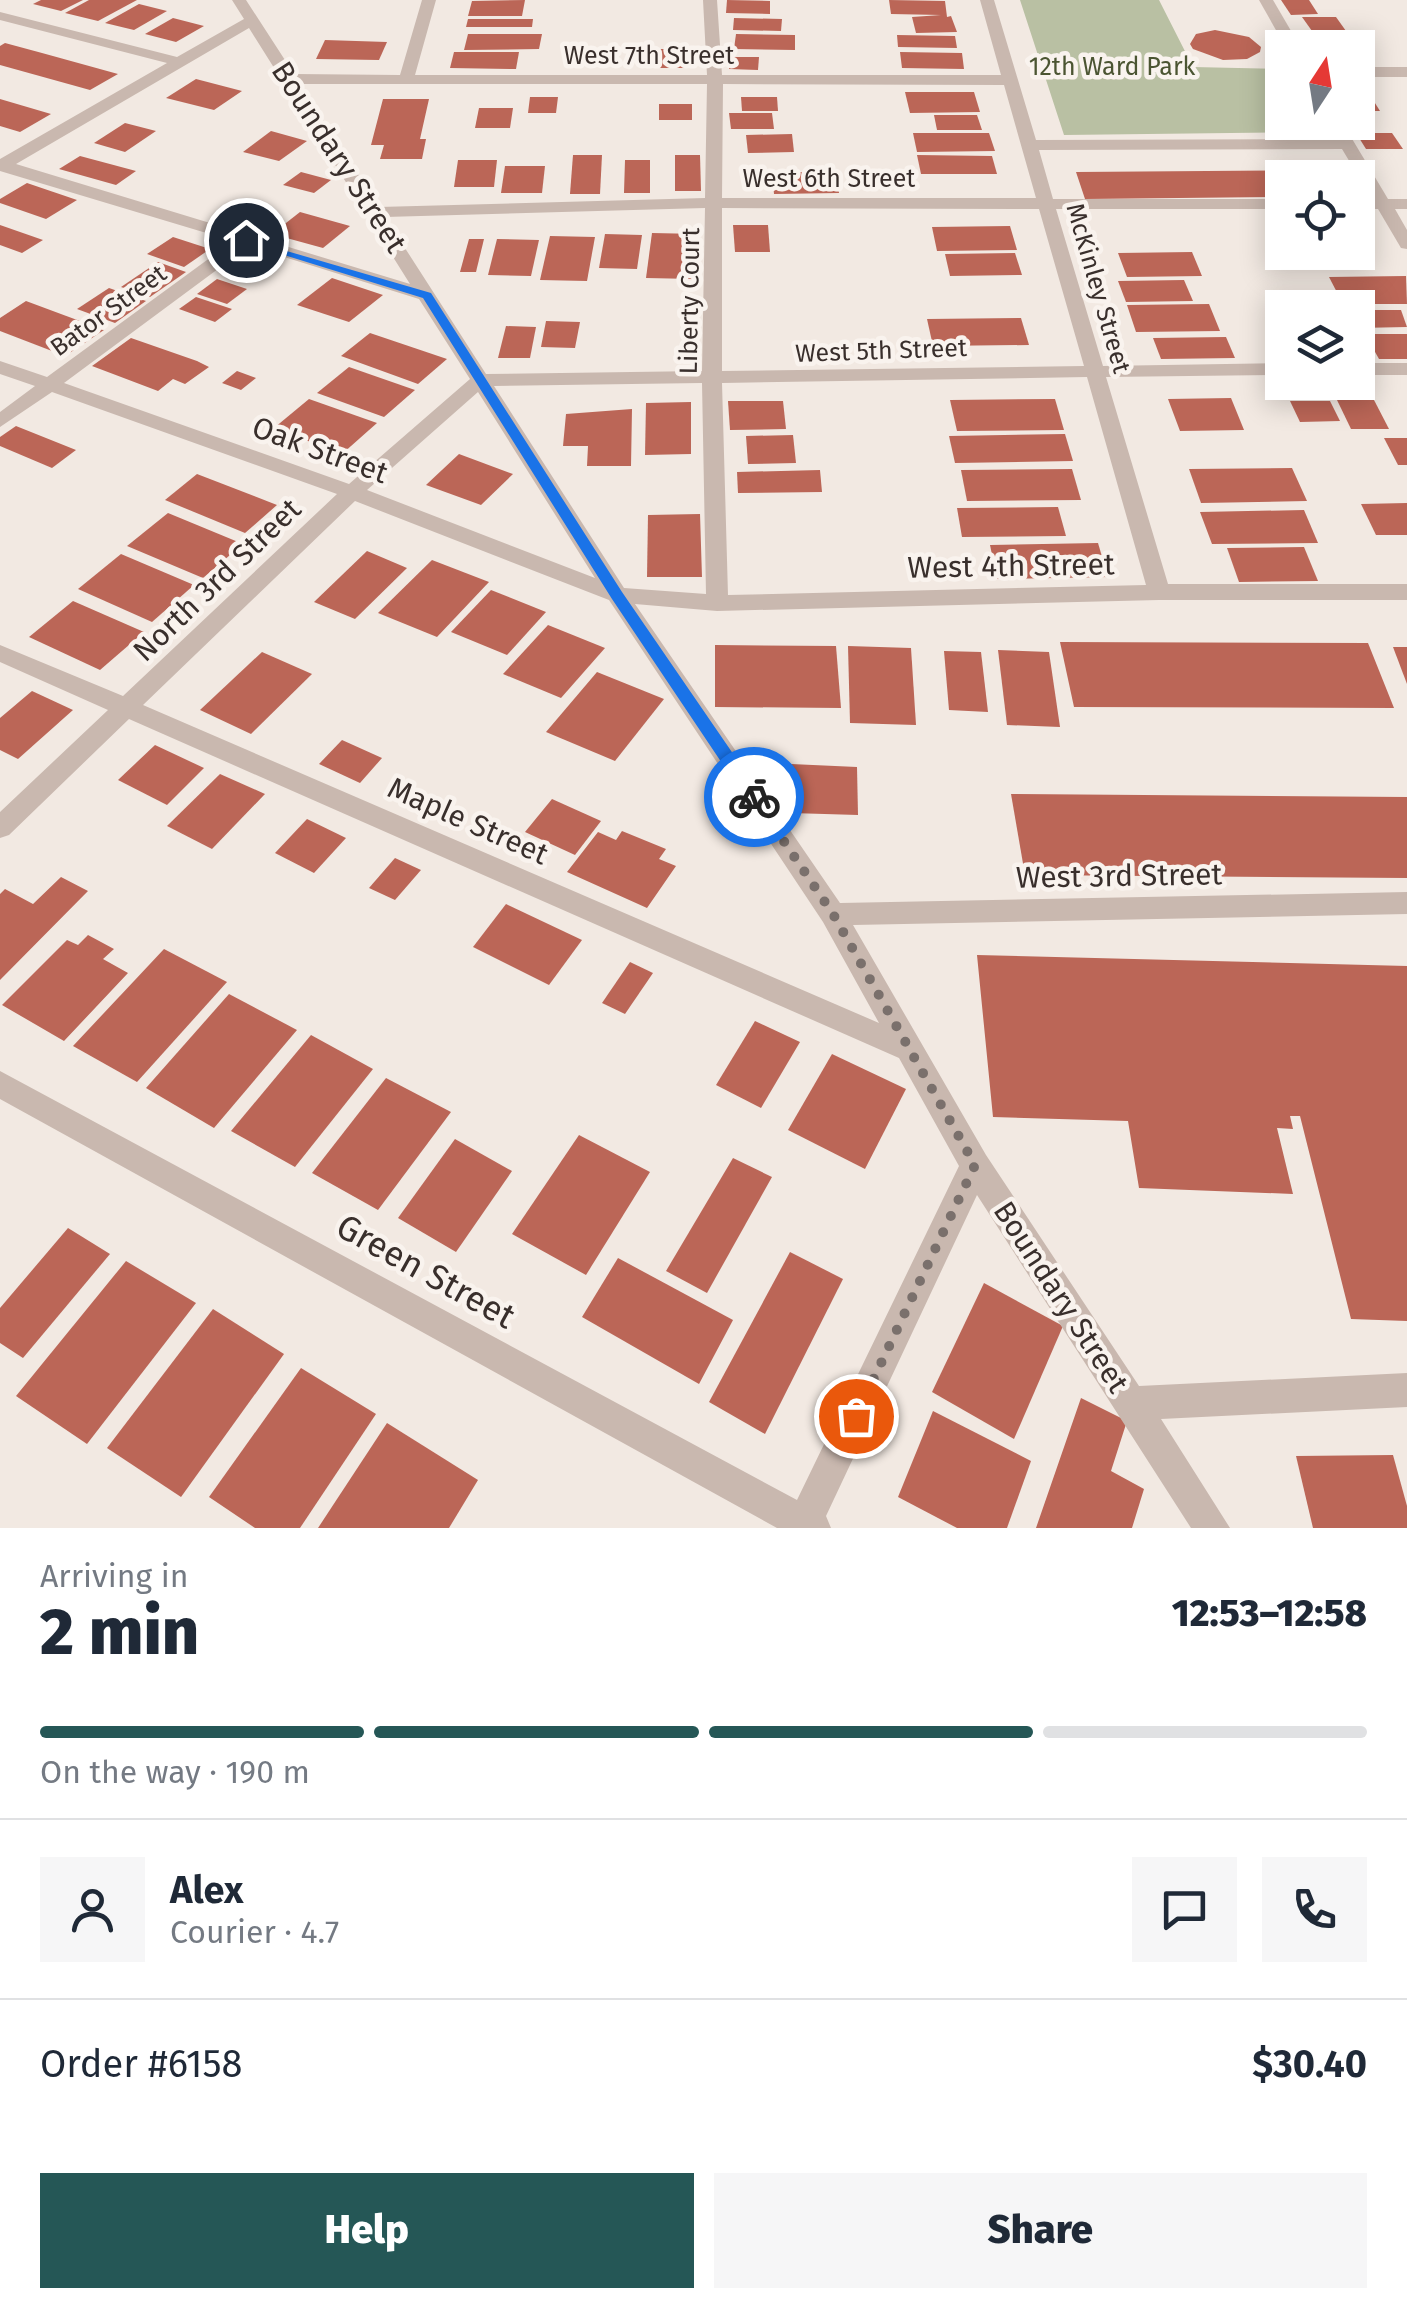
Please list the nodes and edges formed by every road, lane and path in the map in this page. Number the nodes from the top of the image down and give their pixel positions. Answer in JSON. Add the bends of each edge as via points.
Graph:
{"nodes":[{"id":1,"x":239,"y":0,"type":"edge"},
{"id":2,"x":429,"y":0,"type":"edge"},
{"id":3,"x":710,"y":0,"type":"edge"},
{"id":4,"x":987,"y":0,"type":"edge"},
{"id":5,"x":1266,"y":0,"type":"edge"},
{"id":6,"x":0,"y":16,"type":"edge"},
{"id":7,"x":252,"y":20,"type":"junction"},
{"id":8,"x":1284,"y":30,"type":"edge"},
{"id":9,"x":179,"y":62,"type":"junction"},
{"id":10,"x":1375,"y":72,"type":"edge"},
{"id":11,"x":1407,"y":72,"type":"edge"},
{"id":12,"x":288,"y":79,"type":"junction"},
{"id":13,"x":406,"y":80,"type":"junction"},
{"id":14,"x":715,"y":80,"type":"junction"},
{"id":15,"x":1010,"y":80,"type":"junction"},
{"id":16,"x":1343,"y":140,"type":"edge"},
{"id":17,"x":1345,"y":144,"type":"junction"},
{"id":18,"x":1028,"y":146,"type":"junction"},
{"id":19,"x":1,"y":165,"type":"edge"},
{"id":20,"x":716,"y":203,"type":"junction"},
{"id":21,"x":1046,"y":204,"type":"junction"},
{"id":22,"x":1265,"y":204,"type":"edge"},
{"id":23,"x":1375,"y":204,"type":"edge"},
{"id":24,"x":1384,"y":204,"type":"junction"},
{"id":25,"x":1407,"y":204,"type":"edge"},
{"id":26,"x":376,"y":212,"type":"junction"},
{"id":27,"x":246,"y":240,"type":"junction"},
{"id":28,"x":1407,"y":244,"type":"edge"},
{"id":29,"x":427,"y":295,"type":"junction"},
{"id":30,"x":0,"y":367,"type":"edge"},
{"id":31,"x":1094,"y":369,"type":"junction"},
{"id":32,"x":1265,"y":369,"type":"edge"},
{"id":33,"x":1375,"y":369,"type":"edge"},
{"id":34,"x":1407,"y":369,"type":"edge"},
{"id":35,"x":481,"y":380,"type":"junction"},
{"id":36,"x":712,"y":380,"type":"junction"},
{"id":37,"x":50,"y":384,"type":"junction"},
{"id":38,"x":0,"y":421,"type":"edge"},
{"id":39,"x":352,"y":492,"type":"junction"},
{"id":40,"x":1159,"y":592,"type":"junction"},
{"id":41,"x":1407,"y":592,"type":"edge"},
{"id":42,"x":617,"y":595,"type":"junction"},
{"id":43,"x":718,"y":603,"type":"junction"},
{"id":44,"x":0,"y":654,"type":"edge"},
{"id":45,"x":126,"y":708,"type":"junction"},
{"id":46,"x":0,"y":828,"type":"edge"},
{"id":47,"x":1407,"y":903,"type":"edge"},
{"id":48,"x":833,"y":914,"type":"junction"},
{"id":49,"x":909,"y":1048,"type":"junction"},
{"id":50,"x":0,"y":1084,"type":"edge"},
{"id":51,"x":975,"y":1165,"type":"junction"},
{"id":52,"x":1407,"y":1390,"type":"edge"},
{"id":53,"x":1132,"y":1403,"type":"junction"},
{"id":54,"x":806,"y":1526,"type":"edge"},
{"id":55,"x":1212,"y":1528,"type":"edge"}],
"edges":[{"from":1,"to":7,"type":"street","name":"Boundary Street"},
{"from":2,"to":13,"type":"street"},
{"from":3,"to":14,"type":"street","name":"Liberty Court"},
{"from":4,"to":15,"type":"street","name":"McKinley Street"},
{"from":5,"to":8,"type":"street"},
{"from":6,"to":9,"type":"street"},
{"from":7,"to":9,"type":"street"},
{"from":7,"to":12,"type":"street","name":"Boundary Street"},
{"from":9,"to":19,"type":"street"},
{"from":10,"to":11,"type":"street"},
{"from":12,"to":13,"type":"street","name":"West 7th Street"},
{"from":12,"to":26,"type":"street","name":"Boundary Street"},
{"from":13,"to":14,"type":"street","name":"West 7th Street"},
{"from":14,"to":15,"type":"street","name":"West 7th Street"},
{"from":14,"to":20,"type":"street","name":"Liberty Court"},
{"from":15,"to":18,"type":"street","name":"McKinley Street"},
{"from":16,"to":17,"type":"street"},
{"from":17,"to":18,"type":"street"},
{"from":17,"to":24,"type":"street"},
{"from":18,"to":21,"type":"street","name":"McKinley Street"},
{"from":19,"to":27,"type":"street"},
{"from":20,"to":21,"type":"street","name":"West 6th Street"},
{"from":20,"to":26,"type":"street","name":"West 6th Street"},
{"from":20,"to":36,"type":"street","name":"Liberty Court"},
{"from":21,"to":22,"type":"street","name":"West 6th Street"},
{"from":21,"to":31,"type":"street","name":"McKinley Street"},
{"from":23,"to":24,"type":"street"},
{"from":24,"to":25,"type":"street"},
{"from":24,"to":28,"type":"street"},
{"from":26,"to":29,"type":"street","name":"Boundary Street"},
{"from":27,"to":29,"type":"street"},
{"from":27,"to":37,"type":"street","name":"Bator Street"},
{"from":29,"to":35,"type":"street","name":"Boundary Street"},
{"from":30,"to":37,"type":"street","name":"Oak Street"},
{"from":31,"to":32,"type":"street","name":"West 5th Street"},
{"from":31,"to":36,"type":"street","name":"West 5th Street"},
{"from":31,"to":40,"type":"street","name":"McKinley Street"},
{"from":33,"to":34,"type":"street"},
{"from":35,"to":36,"type":"street","name":"West 5th Street"},
{"from":35,"to":39,"type":"street","name":"North 3rd Street"},
{"from":35,"to":42,"type":"street","name":"Boundary Street"},
{"from":36,"to":43,"type":"street","name":"Liberty Court"},
{"from":37,"to":38,"type":"street","name":"Bator Street"},
{"from":37,"to":39,"type":"street","name":"Oak Street"},
{"from":39,"to":42,"type":"street","name":"Oak Street"},
{"from":39,"to":45,"type":"street","name":"North 3rd Street"},
{"from":40,"to":41,"type":"street","name":"West 4th Street"},
{"from":40,"to":43,"type":"street","name":"West 4th Street"},
{"from":42,"to":43,"type":"street","name":"West 4th Street"},
{"from":42,"to":48,"type":"street","name":"Boundary Street"},
{"from":44,"to":45,"type":"street","name":"Maple Street"},
{"from":45,"to":46,"type":"street","name":"North 3rd Street"},
{"from":45,"to":49,"type":"street","name":"Maple Street"},
{"from":47,"to":48,"type":"street","name":"West 3rd Street"},
{"from":48,"to":49,"type":"street","name":"Boundary Street"},
{"from":49,"to":51,"type":"street","name":"Boundary Street"},
{"from":50,"to":54,"type":"street","name":"Green Street"},
{"from":51,"to":53,"type":"street","name":"Boundary Street"},
{"from":51,"to":54,"type":"street"},
{"from":52,"to":53,"type":"street"},
{"from":53,"to":55,"type":"street","name":"Boundary Street"}]}
